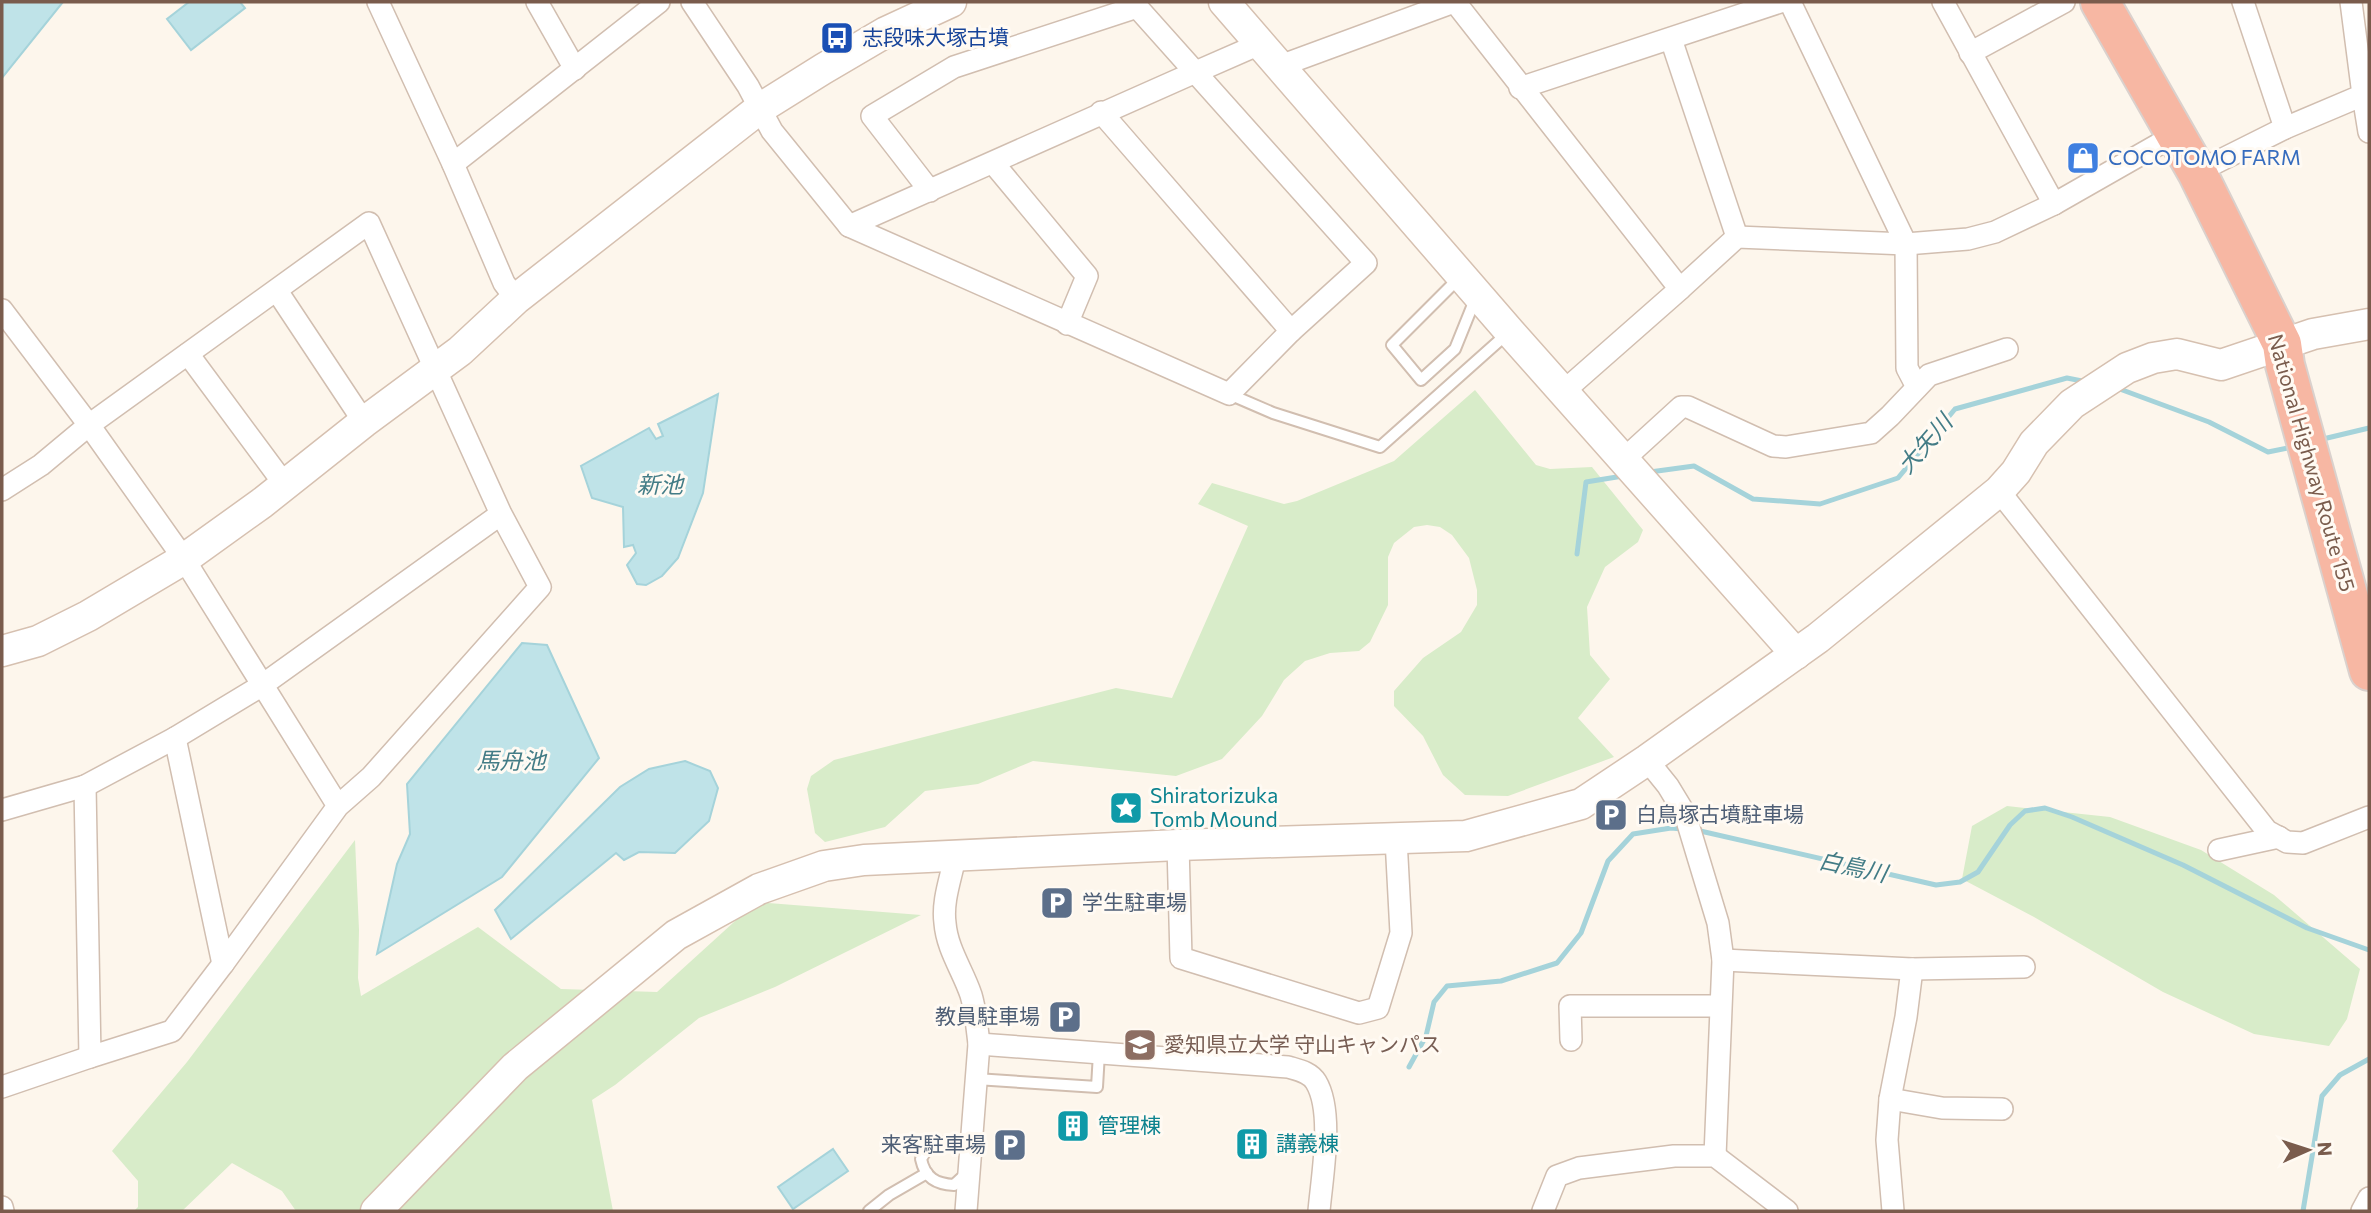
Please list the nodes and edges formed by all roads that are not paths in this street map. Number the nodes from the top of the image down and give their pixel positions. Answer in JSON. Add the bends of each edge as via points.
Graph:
{"nodes":[{"id":1,"x":378,"y":2,"type":"edge"},
{"id":2,"x":537,"y":2,"type":"edge"},
{"id":3,"x":659,"y":2,"type":"edge"},
{"id":4,"x":692,"y":2,"type":"edge"},
{"id":5,"x":951,"y":2,"type":"edge"},
{"id":6,"x":1224,"y":2,"type":"edge"},
{"id":7,"x":1455,"y":2,"type":"edge"},
{"id":8,"x":1780,"y":2,"type":"edge"},
{"id":9,"x":1790,"y":2,"type":"edge"},
{"id":10,"x":1943,"y":2,"type":"edge"},
{"id":11,"x":2064,"y":2,"type":"edge"},
{"id":12,"x":2100,"y":2,"type":"edge"},
{"id":13,"x":2243,"y":2,"type":"edge"},
{"id":14,"x":2351,"y":2,"type":"edge"},
{"id":15,"x":1735,"y":9,"type":"edge"},
{"id":16,"x":1671,"y":39,"type":"junction"},
{"id":17,"x":1970,"y":52,"type":"junction"},
{"id":18,"x":1271,"y":54,"type":"junction"},
{"id":19,"x":575,"y":69,"type":"junction"},
{"id":20,"x":1195,"y":72,"type":"junction"},
{"id":21,"x":1520,"y":88,"type":"junction"},
{"id":22,"x":2363,"y":95,"type":"junction"},
{"id":23,"x":759,"y":109,"type":"junction"},
{"id":24,"x":1101,"y":112,"type":"junction"},
{"id":25,"x":2285,"y":128,"type":"junction"},
{"id":26,"x":2369,"y":132,"type":"edge"},
{"id":27,"x":2175,"y":135,"type":"junction"},
{"id":28,"x":994,"y":163,"type":"junction"},
{"id":29,"x":453,"y":164,"type":"junction"},
{"id":30,"x":2197,"y":172,"type":"junction"},
{"id":31,"x":930,"y":191,"type":"junction"},
{"id":32,"x":2054,"y":204,"type":"junction"},
{"id":33,"x":849,"y":226,"type":"junction"},
{"id":34,"x":1737,"y":237,"type":"junction"},
{"id":35,"x":1906,"y":244,"type":"junction"},
{"id":36,"x":1469,"y":285,"type":"junction"},
{"id":37,"x":1680,"y":289,"type":"junction"},
{"id":38,"x":277,"y":291,"type":"junction"},
{"id":39,"x":516,"y":299,"type":"junction"},
{"id":40,"x":2,"y":310,"type":"edge"},
{"id":41,"x":1067,"y":324,"type":"junction"},
{"id":42,"x":2369,"y":324,"type":"edge"},
{"id":43,"x":1291,"y":331,"type":"junction"},
{"id":44,"x":1510,"y":332,"type":"junction"},
{"id":45,"x":20,"y":334,"type":"junction"},
{"id":46,"x":2282,"y":344,"type":"junction"},
{"id":47,"x":2,"y":346,"type":"edge"},
{"id":48,"x":2007,"y":349,"type":"dead end"},
{"id":49,"x":188,"y":354,"type":"junction"},
{"id":50,"x":436,"y":369,"type":"junction"},
{"id":51,"x":1917,"y":387,"type":"junction"},
{"id":52,"x":1564,"y":391,"type":"junction"},
{"id":53,"x":1229,"y":394,"type":"junction"},
{"id":54,"x":364,"y":422,"type":"junction"},
{"id":55,"x":89,"y":425,"type":"junction"},
{"id":56,"x":1621,"y":455,"type":"junction"},
{"id":57,"x":285,"y":485,"type":"junction"},
{"id":58,"x":2,"y":490,"type":"edge"},
{"id":59,"x":1999,"y":491,"type":"junction"},
{"id":60,"x":501,"y":514,"type":"junction"},
{"id":61,"x":184,"y":559,"type":"junction"},
{"id":62,"x":2,"y":652,"type":"edge"},
{"id":63,"x":1796,"y":654,"type":"junction"},
{"id":64,"x":2369,"y":671,"type":"edge"},
{"id":65,"x":261,"y":686,"type":"junction"},
{"id":66,"x":175,"y":738,"type":"junction"},
{"id":67,"x":1647,"y":760,"type":"junction"},
{"id":68,"x":85,"y":786,"type":"junction"},
{"id":69,"x":338,"y":806,"type":"junction"},
{"id":70,"x":2,"y":810,"type":"edge"},
{"id":71,"x":2369,"y":817,"type":"edge"},
{"id":72,"x":2279,"y":837,"type":"junction"},
{"id":73,"x":1396,"y":839,"type":"junction"},
{"id":74,"x":1178,"y":845,"type":"junction"},
{"id":75,"x":2219,"y":850,"type":"dead end"},
{"id":76,"x":956,"y":857,"type":"junction"},
{"id":77,"x":1723,"y":960,"type":"junction"},
{"id":78,"x":223,"y":964,"type":"junction"},
{"id":79,"x":2024,"y":967,"type":"dead end"},
{"id":80,"x":1912,"y":969,"type":"junction"},
{"id":81,"x":1720,"y":1006,"type":"junction"},
{"id":82,"x":1571,"y":1040,"type":"dead end"},
{"id":83,"x":979,"y":1044,"type":"junction"},
{"id":84,"x":1099,"y":1053,"type":"junction"},
{"id":85,"x":90,"y":1057,"type":"junction"},
{"id":86,"x":976,"y":1079,"type":"junction"},
{"id":87,"x":2,"y":1087,"type":"edge"},
{"id":88,"x":1890,"y":1099,"type":"junction"},
{"id":89,"x":2002,"y":1109,"type":"dead end"},
{"id":90,"x":971,"y":1142,"type":"junction"},
{"id":91,"x":1715,"y":1156,"type":"junction"},
{"id":92,"x":969,"y":1171,"type":"junction"},
{"id":93,"x":927,"y":1173,"type":"junction"},
{"id":94,"x":2369,"y":1198,"type":"edge"},
{"id":95,"x":376,"y":1211,"type":"edge"},
{"id":96,"x":869,"y":1211,"type":"edge"},
{"id":97,"x":966,"y":1211,"type":"edge"},
{"id":98,"x":1319,"y":1211,"type":"edge"},
{"id":99,"x":1543,"y":1211,"type":"edge"},
{"id":100,"x":1787,"y":1211,"type":"edge"},
{"id":101,"x":1893,"y":1211,"type":"edge"},
{"id":102,"x":2362,"y":1211,"type":"edge"}],
"edges":[{"from":1,"to":29,"type":"street"},
{"from":2,"to":19,"type":"street"},
{"from":3,"to":19,"type":"street"},
{"from":4,"to":23,"type":"street"},
{"from":5,"to":23,"type":"street","via":[[886,33]]},
{"from":6,"to":18,"type":"street"},
{"from":7,"to":18,"type":"street"},
{"from":7,"to":21,"type":"street"},
{"from":8,"to":15,"type":"street"},
{"from":9,"to":35,"type":"street"},
{"from":10,"to":17,"type":"street"},
{"from":11,"to":17,"type":"street"},
{"from":12,"to":27,"type":"highway","name":"National Highway Route 155"},
{"from":13,"to":25,"type":"street"},
{"from":14,"to":22,"type":"street"},
{"from":15,"to":16,"type":"street"},
{"from":16,"to":21,"type":"street"},
{"from":16,"to":34,"type":"street"},
{"from":17,"to":32,"type":"street"},
{"from":18,"to":20,"type":"street"},
{"from":18,"to":36,"type":"street"},
{"from":19,"to":29,"type":"street"},
{"from":20,"to":24,"type":"street"},
{"from":20,"to":31,"type":"street","via":[[1137,7],[954,67],[872,116]]},
{"from":20,"to":43,"type":"street","via":[[1366,263]]},
{"from":21,"to":37,"type":"street"},
{"from":22,"to":25,"type":"street"},
{"from":22,"to":26,"type":"street"},
{"from":23,"to":33,"type":"street"},
{"from":23,"to":39,"type":"street"},
{"from":24,"to":28,"type":"street"},
{"from":24,"to":43,"type":"street"},
{"from":25,"to":30,"type":"street"},
{"from":27,"to":30,"type":"highway","name":"National Highway Route 155"},
{"from":27,"to":32,"type":"street"},
{"from":28,"to":31,"type":"street"},
{"from":28,"to":41,"type":"street","via":[[1087,276]]},
{"from":29,"to":39,"type":"street","via":[[504,283]]},
{"from":30,"to":46,"type":"highway","name":"National Highway Route 155"},
{"from":31,"to":33,"type":"street"},
{"from":32,"to":35,"type":"street","via":[[1968,240]]},
{"from":33,"to":41,"type":"street"},
{"from":34,"to":35,"type":"street"},
{"from":34,"to":37,"type":"street"},
{"from":35,"to":51,"type":"street","via":[[1907,368]]},
{"from":36,"to":36,"type":"lane","via":[[1455,349],[1421,380],[1392,345]]},
{"from":36,"to":44,"type":"street"},
{"from":37,"to":52,"type":"street"},
{"from":38,"to":49,"type":"street"},
{"from":38,"to":50,"type":"street","via":[[369,223]]},
{"from":38,"to":54,"type":"street"},
{"from":39,"to":50,"type":"street"},
{"from":40,"to":45,"type":"street"},
{"from":41,"to":53,"type":"street"},
{"from":42,"to":46,"type":"street"},
{"from":43,"to":53,"type":"street"},
{"from":44,"to":52,"type":"street"},
{"from":44,"to":53,"type":"lane","via":[[1380,447]]},
{"from":45,"to":47,"type":"street"},
{"from":45,"to":55,"type":"street"},
{"from":46,"to":59,"type":"street","via":[[2221,365],[2177,354],[2127,368],[2072,404],[2034,443]]},
{"from":46,"to":64,"type":"highway","name":"National Highway Route 155"},
{"from":48,"to":51,"type":"street","via":[[1929,376]]},
{"from":49,"to":55,"type":"street"},
{"from":49,"to":57,"type":"street"},
{"from":50,"to":54,"type":"street"},
{"from":50,"to":60,"type":"street"},
{"from":51,"to":56,"type":"street","via":[[1871,433],[1773,446],[1682,407]]},
{"from":52,"to":56,"type":"street"},
{"from":54,"to":57,"type":"street"},
{"from":55,"to":58,"type":"street"},
{"from":55,"to":61,"type":"street"},
{"from":56,"to":63,"type":"street"},
{"from":57,"to":61,"type":"street"},
{"from":59,"to":63,"type":"street"},
{"from":59,"to":72,"type":"street","via":[[2267,831]]},
{"from":60,"to":65,"type":"street"},
{"from":60,"to":69,"type":"street","via":[[540,587],[372,777]]},
{"from":61,"to":62,"type":"street","via":[[88,616],[38,641]]},
{"from":61,"to":65,"type":"street"},
{"from":63,"to":67,"type":"street"},
{"from":65,"to":66,"type":"street"},
{"from":65,"to":69,"type":"street"},
{"from":66,"to":68,"type":"street"},
{"from":66,"to":78,"type":"street"},
{"from":67,"to":73,"type":"street","via":[[1581,804],[1466,836]]},
{"from":67,"to":77,"type":"street","via":[[1685,814],[1718,923]]},
{"from":68,"to":70,"type":"street"},
{"from":68,"to":85,"type":"street"},
{"from":69,"to":78,"type":"street"},
{"from":71,"to":72,"type":"street","via":[[2303,843]]},
{"from":72,"to":75,"type":"street"},
{"from":73,"to":74,"type":"street"},
{"from":73,"to":74,"type":"street","via":[[1401,933],[1378,1008],[1359,1013],[1181,958]]},
{"from":74,"to":76,"type":"street"},
{"from":76,"to":83,"type":"street","via":[[945,924],[970,994]]},
{"from":76,"to":95,"type":"street","via":[[824,866],[759,888],[676,935],[514,1067]]},
{"from":77,"to":80,"type":"street"},
{"from":77,"to":81,"type":"street"},
{"from":78,"to":85,"type":"street","via":[[172,1031]]},
{"from":79,"to":80,"type":"street"},
{"from":80,"to":88,"type":"street"},
{"from":81,"to":82,"type":"street","via":[[1570,1006]]},
{"from":81,"to":91,"type":"street"},
{"from":83,"to":84,"type":"street"},
{"from":83,"to":86,"type":"street"},
{"from":84,"to":86,"type":"lane","via":[[1097,1087]]},
{"from":84,"to":98,"type":"street","via":[[1288,1067],[1304,1072],[1315,1080],[1326,1112]]},
{"from":85,"to":87,"type":"street"},
{"from":86,"to":90,"type":"street"},
{"from":88,"to":89,"type":"street","via":[[1942,1108]]},
{"from":88,"to":101,"type":"street","via":[[1887,1140]]},
{"from":90,"to":92,"type":"street"},
{"from":90,"to":93,"type":"lane","via":[[939,1142],[926,1148],[921,1159]]},
{"from":91,"to":99,"type":"street","via":[[1675,1156],[1579,1168],[1557,1176]]},
{"from":91,"to":100,"type":"street"},
{"from":92,"to":93,"type":"lane","via":[[954,1185],[940,1184]]},
{"from":92,"to":97,"type":"street"},
{"from":93,"to":96,"type":"lane"},
{"from":94,"to":102,"type":"street"}]}
